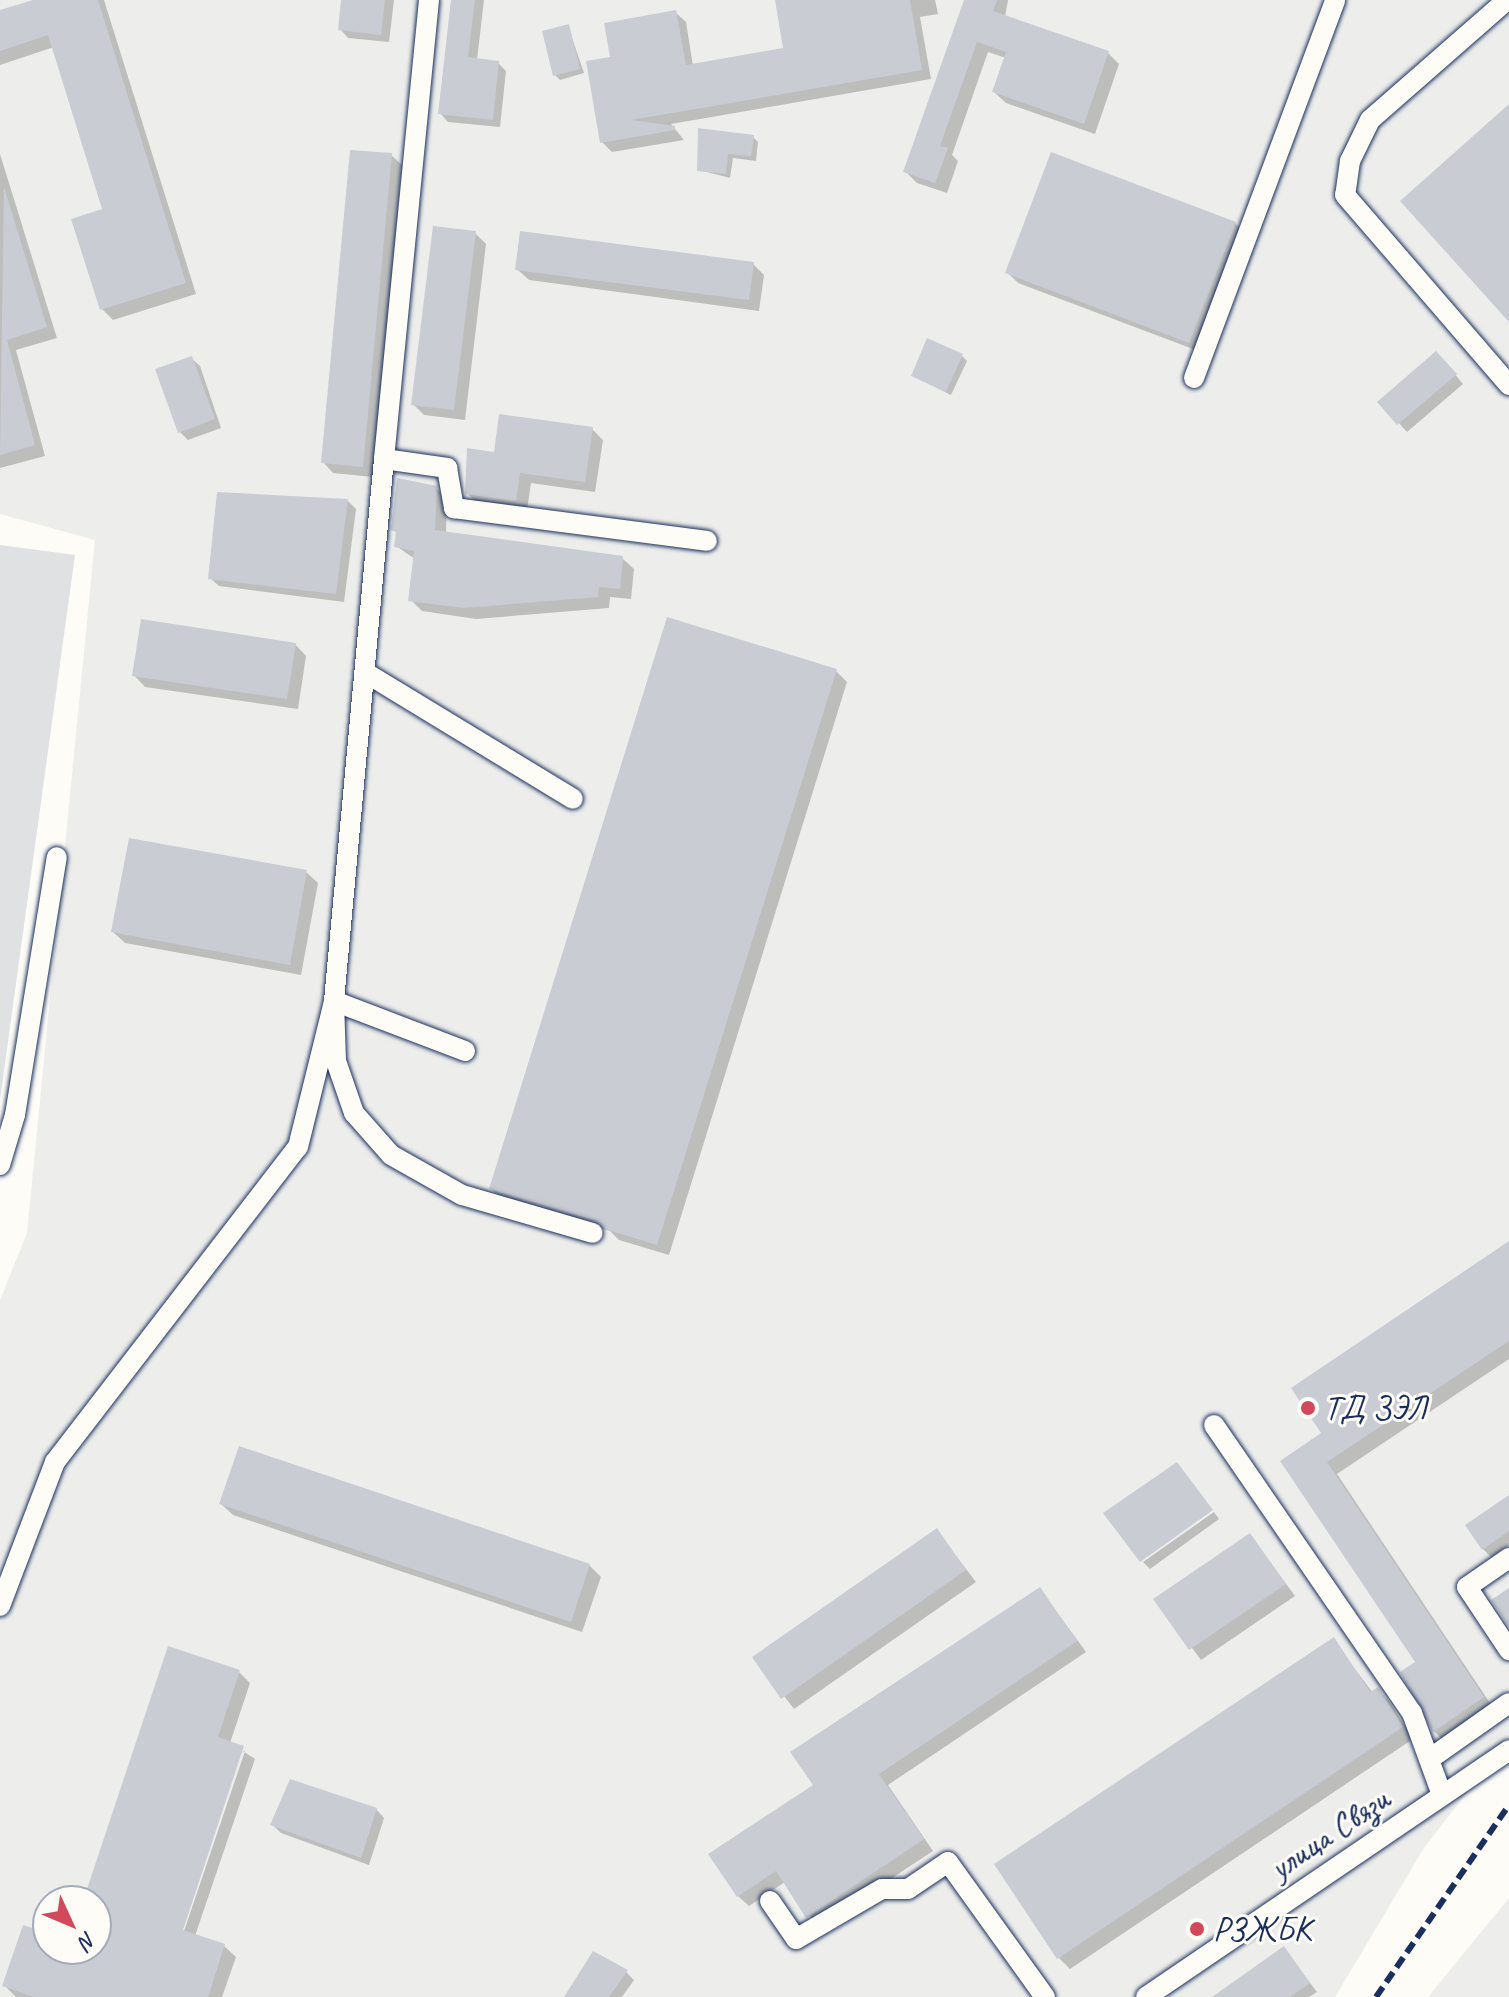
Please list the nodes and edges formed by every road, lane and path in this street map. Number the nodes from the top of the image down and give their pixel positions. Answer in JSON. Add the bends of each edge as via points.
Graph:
{"nodes":[{"id":1,"x":429,"y":0,"type":"edge"},
{"id":2,"x":1335,"y":0,"type":"edge"},
{"id":3,"x":1507,"y":0,"type":"edge"},
{"id":4,"x":1194,"y":378,"type":"dead end"},
{"id":5,"x":1509,"y":385,"type":"edge"},
{"id":6,"x":384,"y":459,"type":"junction"},
{"id":7,"x":707,"y":541,"type":"dead end"},
{"id":8,"x":366,"y":673,"type":"junction"},
{"id":9,"x":573,"y":799,"type":"dead end"},
{"id":10,"x":57,"y":857,"type":"dead end"},
{"id":11,"x":334,"y":1001,"type":"junction"},
{"id":12,"x":465,"y":1051,"type":"dead end"},
{"id":13,"x":0,"y":1165,"type":"edge"},
{"id":14,"x":593,"y":1233,"type":"dead end"},
{"id":15,"x":1214,"y":1425,"type":"dead end"},
{"id":16,"x":1509,"y":1558,"type":"edge"},
{"id":17,"x":0,"y":1606,"type":"edge"},
{"id":18,"x":1509,"y":1650,"type":"edge"},
{"id":19,"x":1509,"y":1703,"type":"edge"},
{"id":20,"x":1509,"y":1750,"type":"edge"},
{"id":21,"x":1431,"y":1758,"type":"junction"},
{"id":22,"x":1442,"y":1795,"type":"junction"},
{"id":23,"x":770,"y":1901,"type":"dead end"},
{"id":24,"x":1045,"y":1997,"type":"edge"},
{"id":25,"x":1146,"y":1997,"type":"edge"}],
"edges":[{"from":1,"to":6,"type":"street"},
{"from":2,"to":4,"type":"street"},
{"from":3,"to":5,"type":"street","via":[[1370,120],[1350,161],[1345,195]]},
{"from":6,"to":7,"type":"street","via":[[447,468],[454,508]]},
{"from":6,"to":8,"type":"street"},
{"from":8,"to":9,"type":"street"},
{"from":8,"to":11,"type":"street"},
{"from":10,"to":13,"type":"street","via":[[15,1115]]},
{"from":11,"to":12,"type":"street"},
{"from":11,"to":14,"type":"street","via":[[336,1061],[354,1113],[391,1155],[462,1195]]},
{"from":11,"to":17,"type":"street","via":[[298,1147],[55,1462]]},
{"from":15,"to":21,"type":"street","via":[[1412,1713]]},
{"from":16,"to":18,"type":"street","via":[[1467,1587]]},
{"from":19,"to":21,"type":"street"},
{"from":20,"to":22,"type":"street","name":"улица Связи"},
{"from":21,"to":22,"type":"street"},
{"from":22,"to":25,"type":"street","name":"улица Связи"},
{"from":23,"to":24,"type":"street","via":[[796,1939],[882,1889],[908,1889],[948,1862]]}]}
